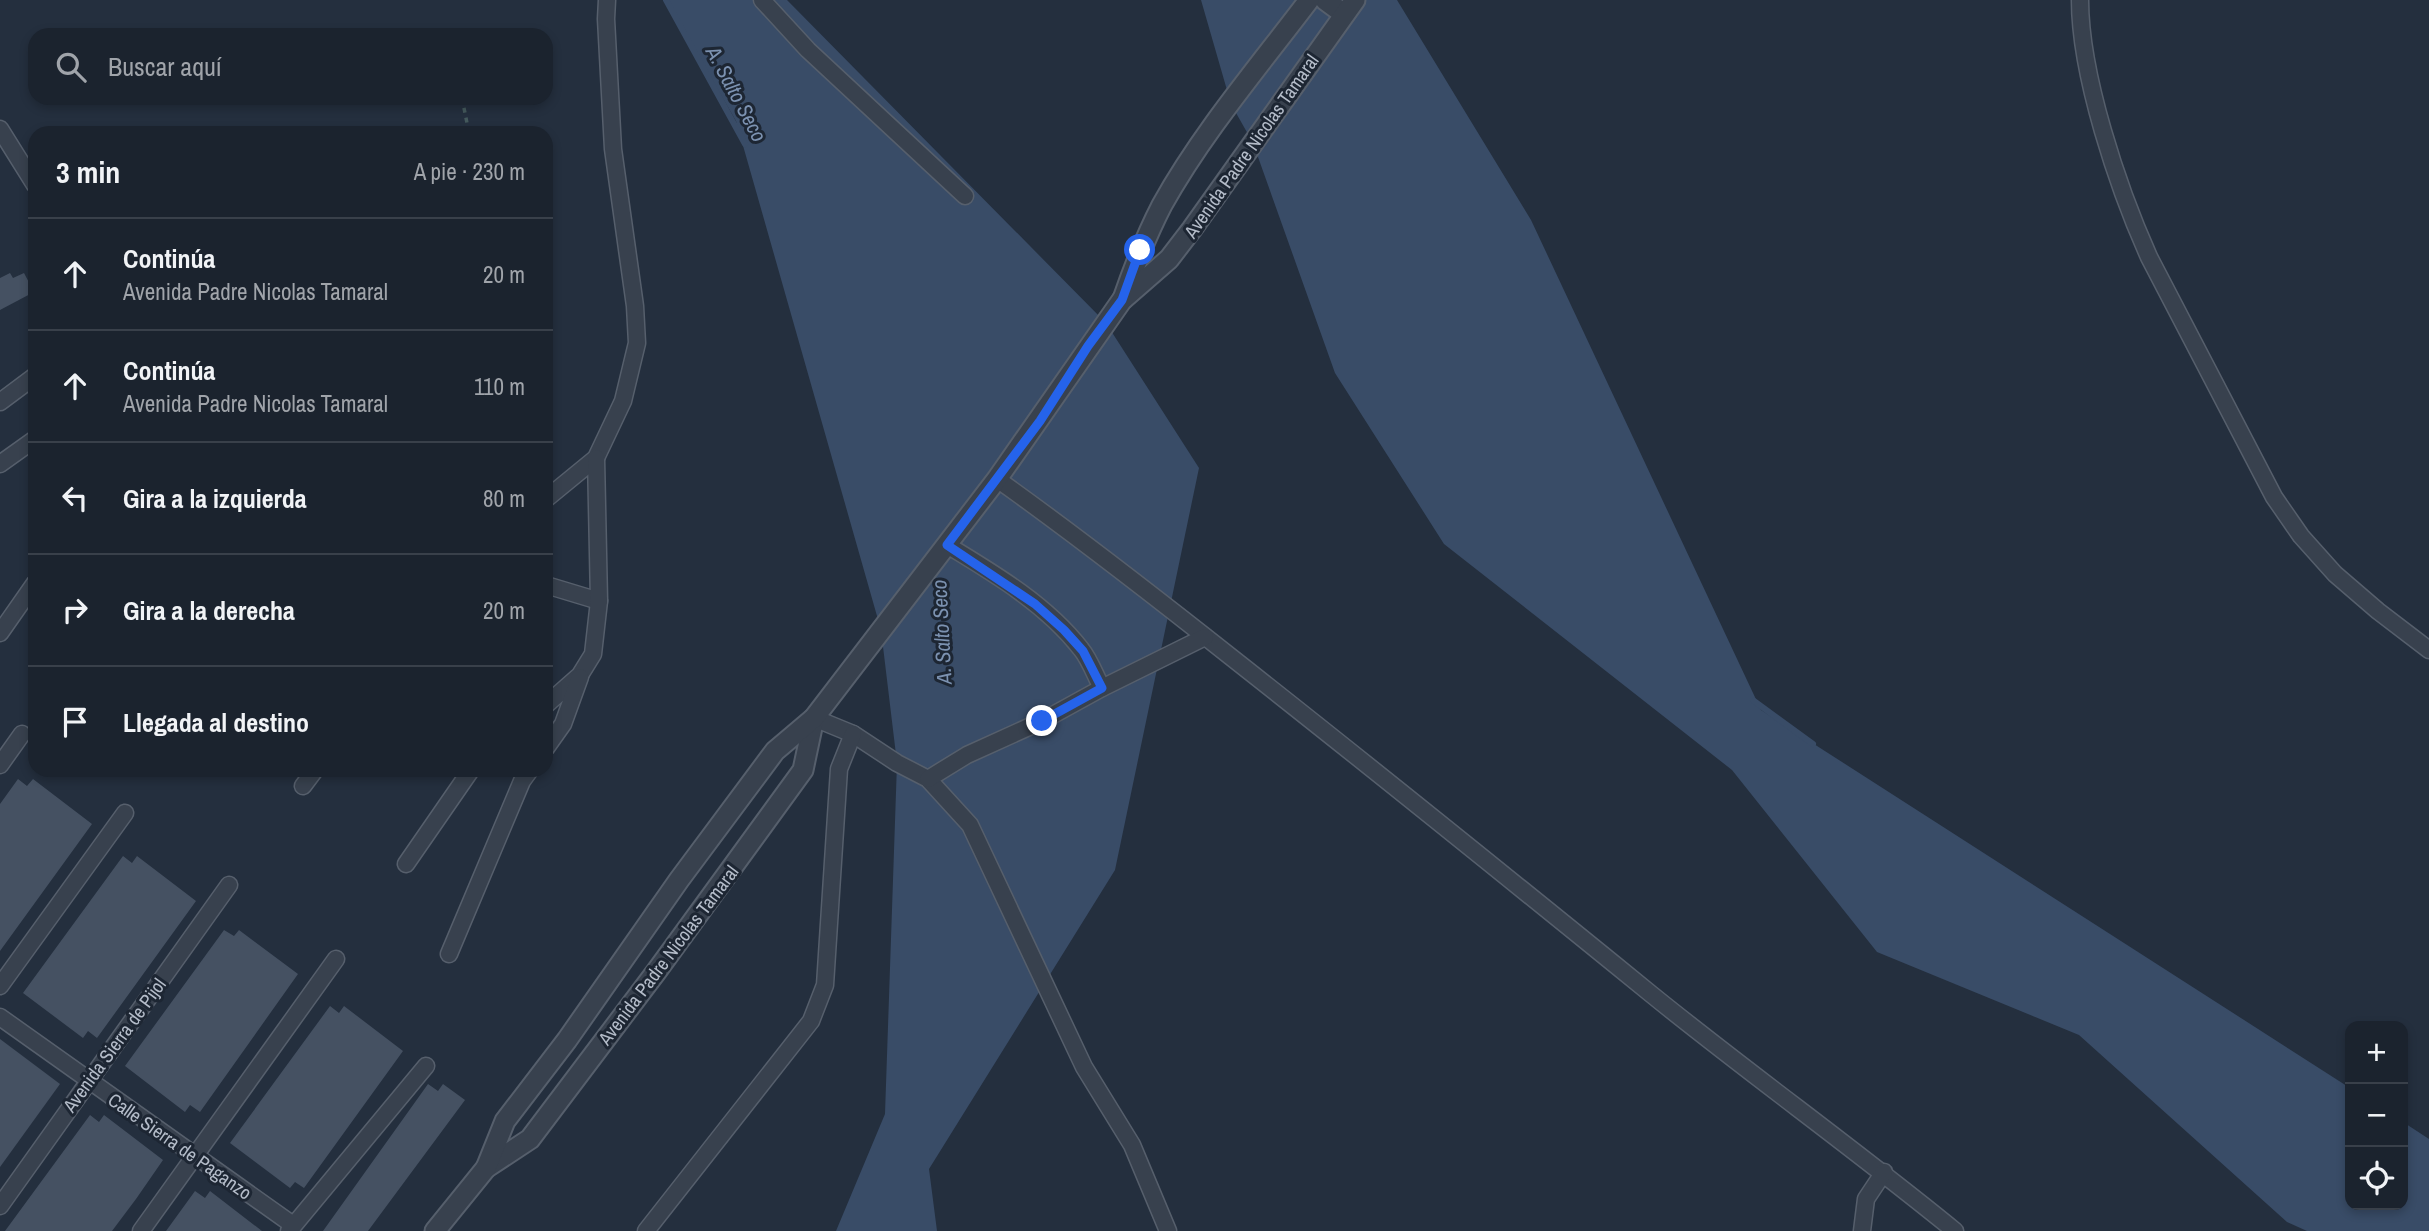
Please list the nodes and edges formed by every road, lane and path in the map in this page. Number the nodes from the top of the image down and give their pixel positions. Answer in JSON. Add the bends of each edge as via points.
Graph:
{"nodes":[{"id":1,"x":607,"y":0,"type":"edge"},
{"id":2,"x":762,"y":0,"type":"edge"},
{"id":3,"x":1309,"y":0,"type":"edge"},
{"id":4,"x":1325,"y":0,"type":"edge"},
{"id":5,"x":2080,"y":0,"type":"edge"},
{"id":6,"x":1350,"y":7,"type":"edge"},
{"id":7,"x":463,"y":105,"type":"edge"},
{"id":8,"x":468,"y":126,"type":"edge"},
{"id":9,"x":0,"y":129,"type":"edge"},
{"id":10,"x":5,"y":147,"type":"edge"},
{"id":11,"x":28,"y":176,"type":"edge"},
{"id":12,"x":965,"y":196,"type":"dead end"},
{"id":13,"x":1122,"y":300,"type":"junction"},
{"id":14,"x":28,"y":381,"type":"edge"},
{"id":15,"x":0,"y":402,"type":"edge"},
{"id":16,"x":28,"y":444,"type":"edge"},
{"id":17,"x":596,"y":458,"type":"junction"},
{"id":18,"x":0,"y":464,"type":"edge"},
{"id":19,"x":997,"y":479,"type":"junction"},
{"id":20,"x":553,"y":493,"type":"edge"},
{"id":21,"x":947,"y":545,"type":"junction"},
{"id":22,"x":553,"y":587,"type":"edge"},
{"id":23,"x":28,"y":593,"type":"edge"},
{"id":24,"x":599,"y":601,"type":"junction"},
{"id":25,"x":0,"y":633,"type":"edge"},
{"id":26,"x":1205,"y":637,"type":"junction"},
{"id":27,"x":2429,"y":650,"type":"edge"},
{"id":28,"x":580,"y":675,"type":"junction"},
{"id":29,"x":1102,"y":688,"type":"junction"},
{"id":30,"x":553,"y":699,"type":"edge"},
{"id":31,"x":814,"y":718,"type":"junction"},
{"id":32,"x":22,"y":734,"type":"dead end"},
{"id":33,"x":853,"y":734,"type":"junction"},
{"id":34,"x":553,"y":738,"type":"edge"},
{"id":35,"x":0,"y":765,"type":"edge"},
{"id":36,"x":310,"y":777,"type":"edge"},
{"id":37,"x":466,"y":777,"type":"edge"},
{"id":38,"x":525,"y":777,"type":"edge"},
{"id":39,"x":928,"y":779,"type":"junction"},
{"id":40,"x":303,"y":786,"type":"dead end"},
{"id":41,"x":124,"y":813,"type":"dead end"},
{"id":42,"x":406,"y":864,"type":"dead end"},
{"id":43,"x":229,"y":885,"type":"dead end"},
{"id":44,"x":630,"y":953,"type":"junction"},
{"id":45,"x":449,"y":954,"type":"dead end"},
{"id":46,"x":336,"y":959,"type":"dead end"},
{"id":47,"x":656,"y":972,"type":"junction"},
{"id":48,"x":0,"y":986,"type":"edge"},
{"id":49,"x":0,"y":1017,"type":"edge"},
{"id":50,"x":426,"y":1066,"type":"dead end"},
{"id":51,"x":89,"y":1081,"type":"junction"},
{"id":52,"x":194,"y":1156,"type":"junction"},
{"id":53,"x":486,"y":1168,"type":"junction"},
{"id":54,"x":1884,"y":1172,"type":"junction"},
{"id":55,"x":0,"y":1206,"type":"edge"},
{"id":56,"x":291,"y":1228,"type":"edge"},
{"id":57,"x":141,"y":1231,"type":"edge"},
{"id":58,"x":435,"y":1231,"type":"edge"},
{"id":59,"x":646,"y":1231,"type":"edge"},
{"id":60,"x":1168,"y":1231,"type":"edge"},
{"id":61,"x":1862,"y":1231,"type":"edge"},
{"id":62,"x":1955,"y":1231,"type":"edge"}],
"edges":[{"from":1,"to":17,"type":"street","via":[[614,149],[637,343],[623,401]]},
{"from":2,"to":12,"type":"street","via":[[808,50]]},
{"from":3,"to":13,"type":"street","name":"Avenida Padre Nicolas Tamaral","via":[[1163,204]]},
{"from":4,"to":6,"type":"street"},
{"from":5,"to":27,"type":"street","via":[[2097,104],[2134,224],[2274,497],[2335,574]]},
{"from":6,"to":13,"type":"street","name":"Avenida Padre Nicolas Tamaral","via":[[1169,259]]},
{"from":7,"to":8,"type":"path"},
{"from":9,"to":10,"type":"street"},
{"from":10,"to":11,"type":"street"},
{"from":13,"to":19,"type":"street","name":"Avenida Padre Nicolas Tamaral"},
{"from":14,"to":15,"type":"street"},
{"from":16,"to":18,"type":"street"},
{"from":17,"to":20,"type":"street"},
{"from":17,"to":24,"type":"street"},
{"from":19,"to":21,"type":"street","name":"Avenida Padre Nicolas Tamaral"},
{"from":19,"to":26,"type":"street"},
{"from":21,"to":29,"type":"street","via":[[1035,604],[1064,630],[1083,651]]},
{"from":21,"to":31,"type":"street","name":"Avenida Padre Nicolas Tamaral"},
{"from":22,"to":24,"type":"street"},
{"from":23,"to":25,"type":"street"},
{"from":24,"to":28,"type":"street","via":[[593,654]]},
{"from":26,"to":29,"type":"street"},
{"from":26,"to":54,"type":"street","via":[[1812,1121]]},
{"from":28,"to":30,"type":"street"},
{"from":28,"to":34,"type":"street","via":[[563,724]]},
{"from":29,"to":39,"type":"street"},
{"from":31,"to":33,"type":"street"},
{"from":31,"to":44,"type":"street","name":"Avenida Padre Nicolas Tamaral","via":[[775,751]]},
{"from":31,"to":47,"type":"street","name":"Avenida Padre Nicolas Tamaral","via":[[803,771]]},
{"from":32,"to":35,"type":"street"},
{"from":33,"to":39,"type":"street"},
{"from":33,"to":59,"type":"street","via":[[839,769],[824,985],[811,1021]]},
{"from":36,"to":40,"type":"street"},
{"from":37,"to":42,"type":"street"},
{"from":38,"to":45,"type":"street"},
{"from":39,"to":60,"type":"street","via":[[970,825],[1084,1067],[1132,1145]]},
{"from":41,"to":48,"type":"street"},
{"from":43,"to":51,"type":"street","name":"Avenida Sierra de Pijol"},
{"from":44,"to":47,"type":"street"},
{"from":44,"to":53,"type":"street","name":"Avenida Padre Nicolas Tamaral","via":[[505,1121]]},
{"from":46,"to":52,"type":"street"},
{"from":47,"to":53,"type":"street","name":"Avenida Padre Nicolas Tamaral","via":[[530,1139]]},
{"from":49,"to":51,"type":"street","name":"Calle Sierra de Paganzo"},
{"from":50,"to":56,"type":"street"},
{"from":51,"to":52,"type":"street","name":"Calle Sierra de Paganzo"},
{"from":51,"to":55,"type":"street","name":"Avenida Sierra de Pijol"},
{"from":52,"to":56,"type":"street","name":"Calle Sierra de Paganzo"},
{"from":52,"to":57,"type":"street"},
{"from":53,"to":58,"type":"street","name":"Avenida Padre Nicolas Tamaral"},
{"from":54,"to":61,"type":"street","via":[[1866,1199]]},
{"from":54,"to":62,"type":"street"}]}
